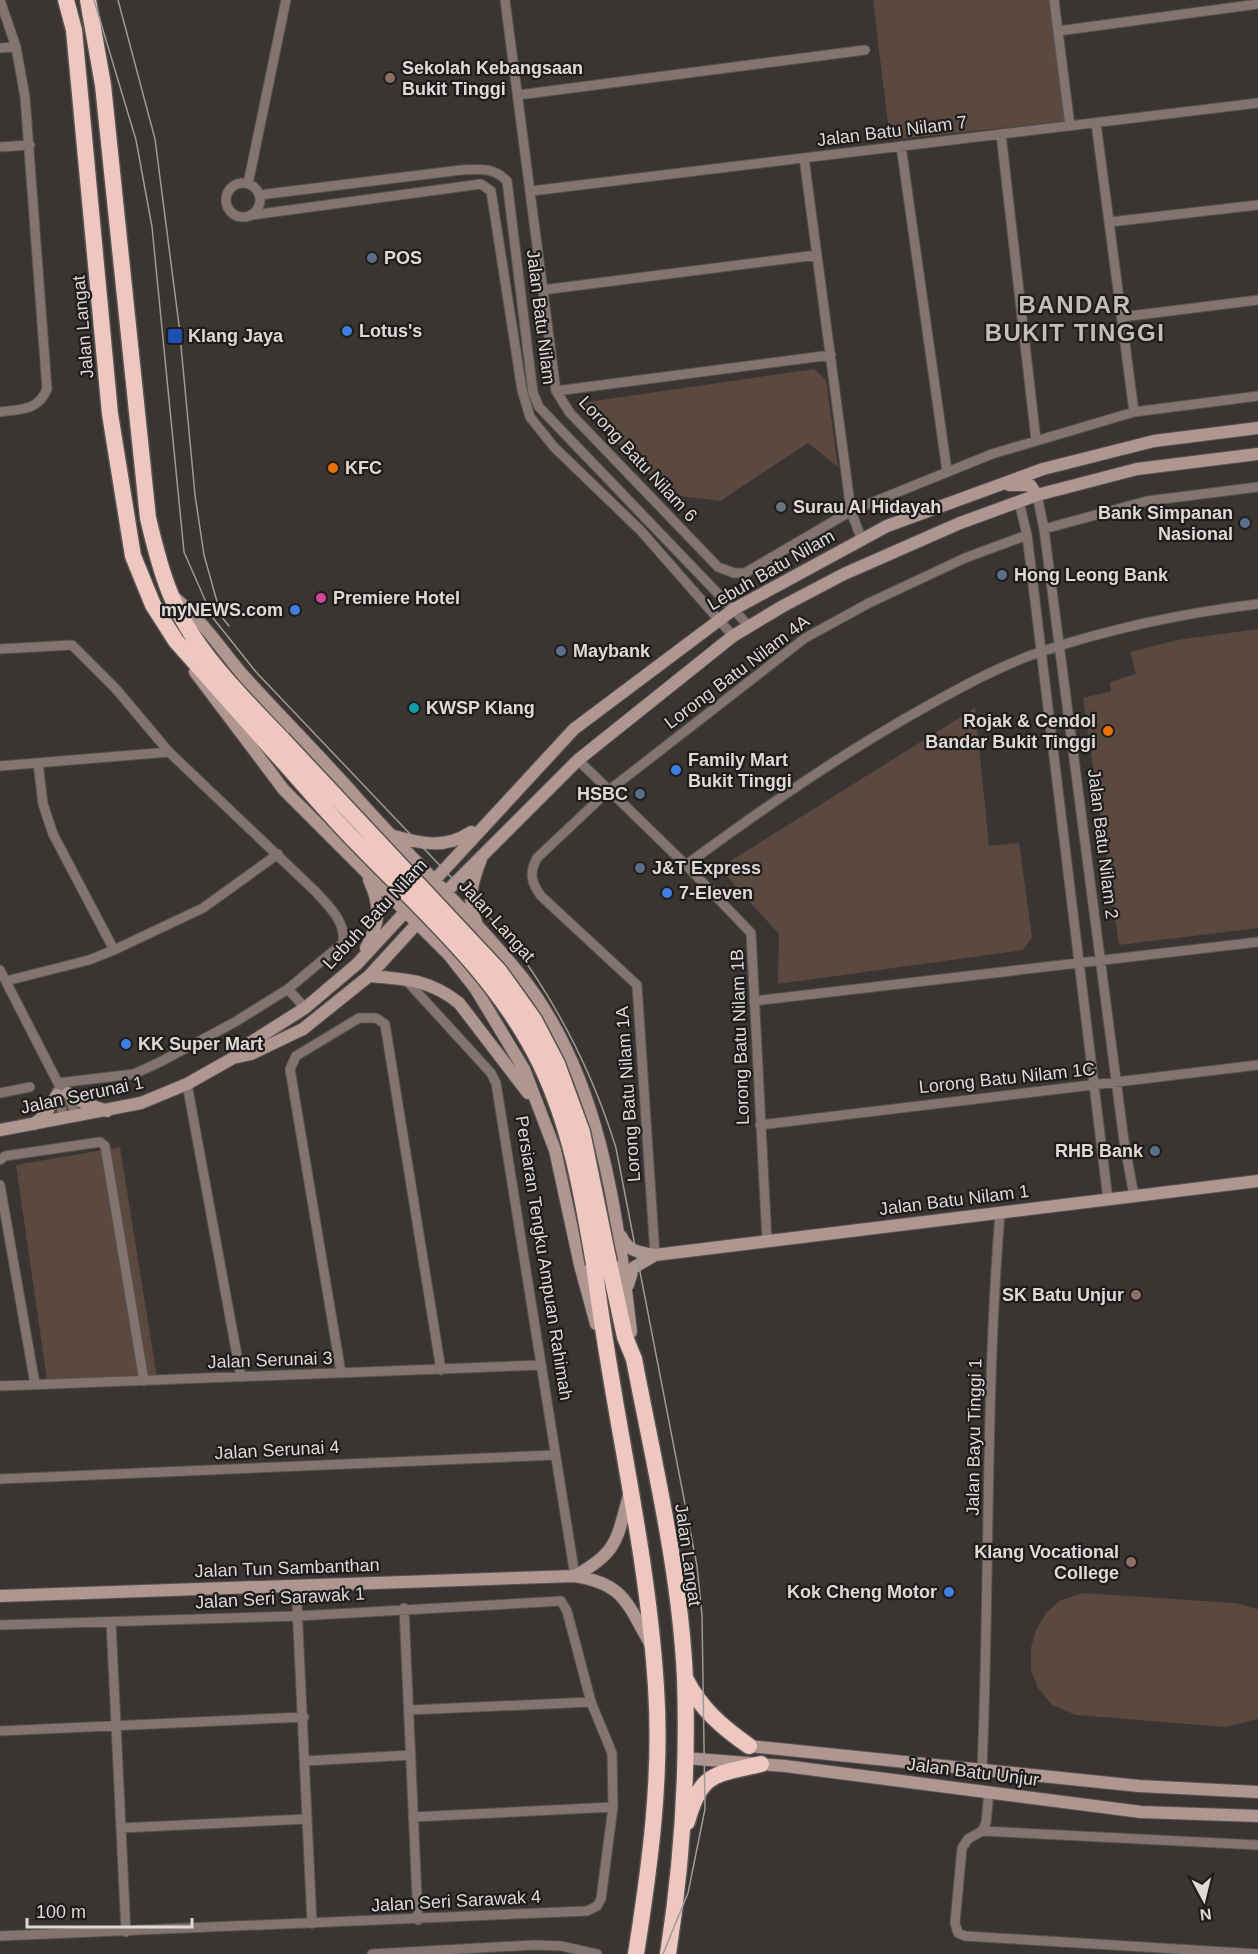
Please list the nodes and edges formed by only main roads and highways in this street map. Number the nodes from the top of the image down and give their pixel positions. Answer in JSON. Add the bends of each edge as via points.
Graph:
{"nodes":[{"id":1,"x":66,"y":0,"type":"edge"},
{"id":2,"x":88,"y":0,"type":"edge"},
{"id":3,"x":1258,"y":428,"type":"edge"},
{"id":4,"x":1258,"y":454,"type":"edge"},
{"id":5,"x":998,"y":485,"type":"junction"},
{"id":6,"x":1036,"y":495,"type":"junction"},
{"id":7,"x":170,"y":595,"type":"junction"},
{"id":8,"x":176,"y":641,"type":"junction"},
{"id":9,"x":277,"y":744,"type":"junction"},
{"id":10,"x":489,"y":819,"type":"junction"},
{"id":11,"x":377,"y":822,"type":"junction"},
{"id":12,"x":392,"y":835,"type":"junction"},
{"id":13,"x":339,"y":846,"type":"junction"},
{"id":14,"x":483,"y":855,"type":"junction"},
{"id":15,"x":365,"y":873,"type":"junction"},
{"id":16,"x":433,"y":880,"type":"junction"},
{"id":17,"x":445,"y":893,"type":"junction"},
{"id":18,"x":406,"y":911,"type":"junction"},
{"id":19,"x":418,"y":925,"type":"junction"},
{"id":20,"x":478,"y":927,"type":"junction"},
{"id":21,"x":507,"y":960,"type":"junction"},
{"id":22,"x":357,"y":964,"type":"junction"},
{"id":23,"x":369,"y":976,"type":"junction"},
{"id":24,"x":475,"y":988,"type":"junction"},
{"id":25,"x":233,"y":1058,"type":"junction"},
{"id":26,"x":107,"y":1111,"type":"junction"},
{"id":27,"x":541,"y":1112,"type":"junction"},
{"id":28,"x":33,"y":1125,"type":"junction"},
{"id":29,"x":0,"y":1130,"type":"edge"},
{"id":30,"x":1258,"y":1181,"type":"edge"},
{"id":31,"x":617,"y":1227,"type":"junction"},
{"id":32,"x":655,"y":1255,"type":"junction"},
{"id":33,"x":602,"y":1263,"type":"junction"},
{"id":34,"x":627,"y":1294,"type":"junction"},
{"id":35,"x":604,"y":1348,"type":"junction"},
{"id":36,"x":634,"y":1359,"type":"junction"},
{"id":37,"x":630,"y":1492,"type":"junction"},
{"id":38,"x":575,"y":1576,"type":"junction"},
{"id":39,"x":0,"y":1596,"type":"edge"},
{"id":40,"x":653,"y":1649,"type":"junction"},
{"id":41,"x":685,"y":1676,"type":"junction"},
{"id":42,"x":749,"y":1746,"type":"joint"},
{"id":43,"x":657,"y":1756,"type":"junction"},
{"id":44,"x":684,"y":1758,"type":"junction"},
{"id":45,"x":761,"y":1764,"type":"junction"},
{"id":46,"x":1258,"y":1792,"type":"edge"},
{"id":47,"x":1258,"y":1816,"type":"edge"},
{"id":48,"x":680,"y":1850,"type":"junction"},
{"id":49,"x":636,"y":1954,"type":"edge"},
{"id":50,"x":668,"y":1954,"type":"edge"}],
"edges":[{"from":1,"to":8,"type":"highway","name":"Jalan Langat","via":[[74,30],[110,414],[124,509],[137,566],[153,605]]},
{"from":2,"to":7,"type":"highway","name":"Jalan Langat","via":[[103,85],[148,518]]},
{"from":3,"to":5,"type":"main road","name":"Lebuh Batu Nilam","via":[[1100,452]]},
{"from":4,"to":6,"type":"main road","name":"Lebuh Batu Nilam","via":[[1137,469]]},
{"from":5,"to":6,"type":"main road","via":[[1030,485]]},
{"from":5,"to":10,"type":"main road","name":"Lebuh Batu Nilam","via":[[861,538],[734,609],[574,729]]},
{"from":6,"to":14,"type":"main road","name":"Lebuh Batu Nilam","via":[[960,523],[844,574],[733,636],[578,760]]},
{"from":7,"to":9,"type":"highway","name":"Jalan Langat","via":[[190,632]]},
{"from":7,"to":11,"type":"main road","name":"Jalan Langat"},
{"from":8,"to":9,"type":"highway","name":"Jalan Langat"},
{"from":8,"to":13,"type":"main road","name":"Jalan Langat","via":[[207,689],[284,790]]},
{"from":9,"to":33,"type":"highway","name":"Jalan Langat","bridge":true,"via":[[358,845],[488,979],[525,1036],[547,1079],[575,1155]]},
{"from":10,"to":12,"type":"main road","via":[[448,843],[425,844]]},
{"from":10,"to":16,"type":"main road","name":"Lebuh Batu Nilam"},
{"from":11,"to":12,"type":"main road","name":"Jalan Langat"},
{"from":11,"to":13,"type":"main road","via":[[386,849],[379,859],[364,860]]},
{"from":12,"to":16,"type":"main road","name":"Jalan Langat"},
{"from":13,"to":15,"type":"main road","name":"Jalan Langat"},
{"from":14,"to":17,"type":"main road","name":"Lebuh Batu Nilam"},
{"from":14,"to":20,"type":"main road","via":[[470,892]]},
{"from":15,"to":18,"type":"main road","name":"Jalan Langat"},
{"from":15,"to":22,"type":"main road","via":[[379,910],[373,936]]},
{"from":16,"to":17,"type":"main road","name":"Jalan Langat"},
{"from":16,"to":18,"type":"main road","name":"Lebuh Batu Nilam"},
{"from":17,"to":19,"type":"main road","name":"Lebuh Batu Nilam"},
{"from":17,"to":20,"type":"main road","name":"Jalan Langat"},
{"from":18,"to":19,"type":"main road","name":"Jalan Langat"},
{"from":18,"to":22,"type":"main road","name":"Lebuh Batu Nilam"},
{"from":19,"to":23,"type":"main road","name":"Lebuh Batu Nilam"},
{"from":19,"to":24,"type":"main road","name":"Jalan Langat"},
{"from":20,"to":21,"type":"main road","name":"Jalan Langat"},
{"from":21,"to":24,"type":"main road","via":[[478,944],[467,949],[462,962]]},
{"from":21,"to":31,"type":"main road","name":"Jalan Langat","via":[[528,986],[562,1043],[594,1120]]},
{"from":22,"to":25,"type":"main road","name":"Lebuh Batu Nilam","via":[[305,1008],[242,1048]]},
{"from":23,"to":25,"type":"main road","name":"Lebuh Batu Nilam","via":[[303,1029],[251,1054]]},
{"from":23,"to":27,"type":"main road","via":[[430,984],[459,1003]]},
{"from":24,"to":27,"type":"main road","name":"Jalan Langat","via":[[524,1069]]},
{"from":25,"to":26,"type":"main road","name":"Jalan Serunai 1","via":[[187,1084],[141,1103]]},
{"from":26,"to":28,"type":"main road","name":"Jalan Serunai 1"},
{"from":26,"to":28,"type":"main road","via":[[61,1090]]},
{"from":27,"to":35,"type":"main road","name":"Jalan Langat","via":[[555,1150],[580,1265]]},
{"from":28,"to":29,"type":"main road","name":"Jalan Serunai 1"},
{"from":30,"to":32,"type":"main road","name":"Jalan Batu Nilam 1"},
{"from":31,"to":32,"type":"main road","via":[[625,1246]]},
{"from":31,"to":34,"type":"main road","name":"Jalan Langat"},
{"from":32,"to":34,"type":"main road","via":[[632,1269]]},
{"from":33,"to":35,"type":"highway","name":"Jalan Langat"},
{"from":33,"to":36,"type":"highway","name":"Jalan Langat"},
{"from":34,"to":36,"type":"main road","name":"Jalan Langat"},
{"from":35,"to":37,"type":"highway","name":"Jalan Langat"},
{"from":36,"to":41,"type":"highway","name":"Jalan Langat","via":[[670,1553]]},
{"from":37,"to":38,"type":"main road","name":"Jalan Tun Sambanthan","via":[[608,1554]]},
{"from":37,"to":40,"type":"highway","via":[[645,1573]]},
{"from":38,"to":39,"type":"main road","name":"Jalan Tun Sambanthan"},
{"from":38,"to":40,"type":"main road","name":"Jalan Tun Sambanthan","via":[[612,1587]]},
{"from":40,"to":43,"type":"highway"},
{"from":41,"to":42,"type":"highway","via":[[704,1708]]},
{"from":41,"to":44,"type":"highway","name":"Jalan Langat"},
{"from":42,"to":46,"type":"main road","name":"Jalan Batu Unjur","via":[[1139,1786]]},
{"from":43,"to":44,"type":"highway"},
{"from":43,"to":49,"type":"highway","via":[[653,1832]]},
{"from":44,"to":45,"type":"main road","name":"Jalan Batu Unjur"},
{"from":44,"to":48,"type":"highway"},
{"from":45,"to":47,"type":"main road","name":"Jalan Batu Unjur","via":[[1141,1812]]},
{"from":45,"to":48,"type":"highway","via":[[710,1777],[699,1788]]},
{"from":48,"to":50,"type":"highway"}]}
